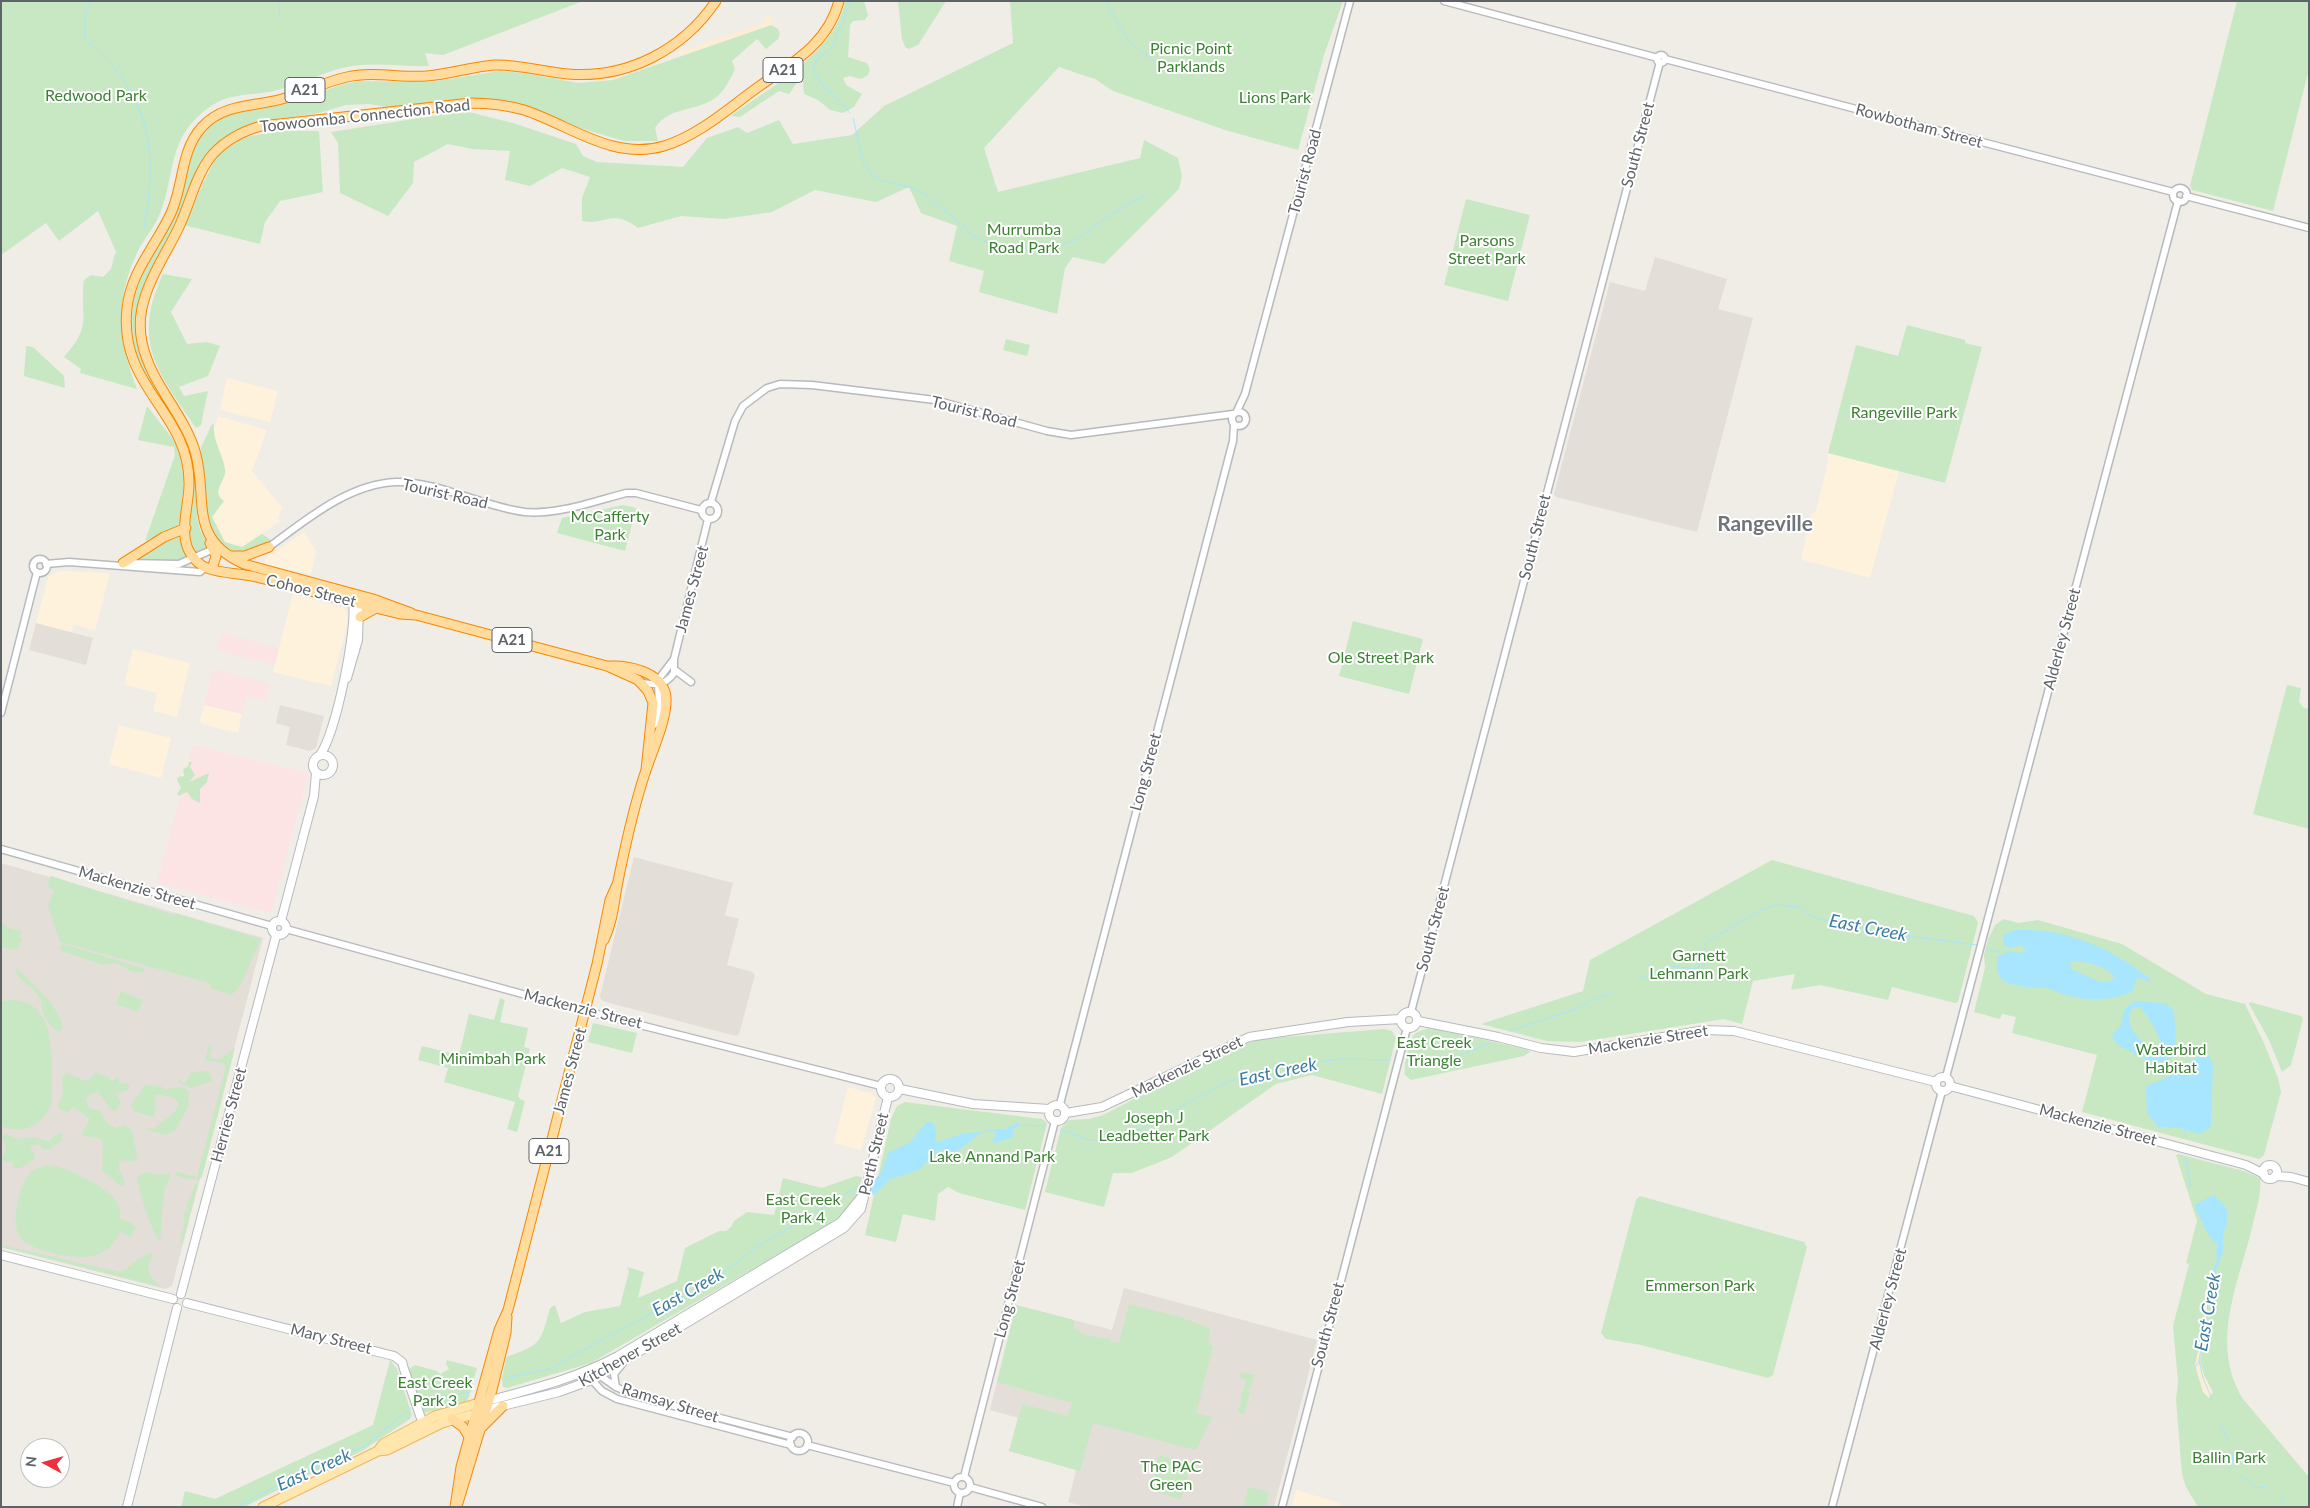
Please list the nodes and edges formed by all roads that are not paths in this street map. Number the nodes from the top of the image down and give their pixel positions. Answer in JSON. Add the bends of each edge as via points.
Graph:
{"nodes":[{"id":1,"x":716,"y":1,"type":"edge"},
{"id":2,"x":839,"y":1,"type":"edge"},
{"id":3,"x":1350,"y":1,"type":"edge"},
{"id":4,"x":1444,"y":1,"type":"edge"},
{"id":5,"x":1661,"y":60,"type":"junction"},
{"id":6,"x":2173,"y":192,"type":"junction"},
{"id":7,"x":2186,"y":196,"type":"junction"},
{"id":8,"x":2178,"y":201,"type":"junction"},
{"id":9,"x":2309,"y":228,"type":"edge"},
{"id":10,"x":1236,"y":418,"type":"junction"},
{"id":11,"x":711,"y":502,"type":"junction"},
{"id":12,"x":701,"y":510,"type":"junction"},
{"id":13,"x":708,"y":519,"type":"junction"},
{"id":14,"x":186,"y":528,"type":"junction"},
{"id":15,"x":269,"y":546,"type":"joint"},
{"id":16,"x":216,"y":548,"type":"junction"},
{"id":17,"x":228,"y":556,"type":"junction"},
{"id":18,"x":194,"y":558,"type":"junction"},
{"id":19,"x":123,"y":563,"type":"junction"},
{"id":20,"x":46,"y":564,"type":"junction"},
{"id":21,"x":111,"y":565,"type":"junction"},
{"id":22,"x":209,"y":568,"type":"junction"},
{"id":23,"x":37,"y":572,"type":"junction"},
{"id":24,"x":297,"y":579,"type":"junction"},
{"id":25,"x":356,"y":603,"type":"junction"},
{"id":26,"x":376,"y":608,"type":"junction"},
{"id":27,"x":416,"y":615,"type":"junction"},
{"id":28,"x":360,"y":617,"type":"junction"},
{"id":29,"x":674,"y":659,"type":"junction"},
{"id":30,"x":607,"y":666,"type":"junction"},
{"id":31,"x":675,"y":670,"type":"junction"},
{"id":32,"x":691,"y":682,"type":"dead end"},
{"id":33,"x":641,"y":683,"type":"junction"},
{"id":34,"x":658,"y":683,"type":"junction"},
{"id":35,"x":342,"y":689,"type":"junction"},
{"id":36,"x":1,"y":713,"type":"edge"},
{"id":37,"x":651,"y":727,"type":"junction"},
{"id":38,"x":330,"y":731,"type":"junction"},
{"id":39,"x":320,"y":755,"type":"junction"},
{"id":40,"x":330,"y":758,"type":"junction"},
{"id":41,"x":646,"y":770,"type":"junction"},
{"id":42,"x":316,"y":773,"type":"junction"},
{"id":43,"x":326,"y":775,"type":"junction"},
{"id":44,"x":314,"y":796,"type":"junction"},
{"id":45,"x":1,"y":849,"type":"edge"},
{"id":46,"x":281,"y":921,"type":"junction"},
{"id":47,"x":272,"y":926,"type":"junction"},
{"id":48,"x":286,"y":930,"type":"junction"},
{"id":49,"x":276,"y":936,"type":"junction"},
{"id":50,"x":585,"y":1011,"type":"junction"},
{"id":51,"x":1411,"y":1012,"type":"junction"},
{"id":52,"x":1401,"y":1019,"type":"junction"},
{"id":53,"x":1418,"y":1021,"type":"junction"},
{"id":54,"x":1407,"y":1028,"type":"junction"},
{"id":55,"x":1946,"y":1077,"type":"junction"},
{"id":56,"x":1936,"y":1082,"type":"junction"},
{"id":57,"x":881,"y":1086,"type":"junction"},
{"id":58,"x":1950,"y":1086,"type":"junction"},
{"id":59,"x":900,"y":1089,"type":"junction"},
{"id":60,"x":1942,"y":1091,"type":"junction"},
{"id":61,"x":888,"y":1097,"type":"junction"},
{"id":62,"x":1060,"y":1104,"type":"junction"},
{"id":63,"x":1049,"y":1109,"type":"junction"},
{"id":64,"x":1066,"y":1114,"type":"junction"},
{"id":65,"x":1054,"y":1121,"type":"junction"},
{"id":66,"x":2264,"y":1171,"type":"junction"},
{"id":67,"x":2276,"y":1173,"type":"junction"},
{"id":68,"x":2309,"y":1182,"type":"edge"},
{"id":69,"x":864,"y":1192,"type":"junction"},
{"id":70,"x":860,"y":1212,"type":"joint"},
{"id":71,"x":1,"y":1255,"type":"edge"},
{"id":72,"x":181,"y":1294,"type":"junction"},
{"id":73,"x":173,"y":1298,"type":"junction"},
{"id":74,"x":187,"y":1302,"type":"junction"},
{"id":75,"x":177,"y":1308,"type":"junction"},
{"id":76,"x":508,"y":1310,"type":"junction"},
{"id":77,"x":665,"y":1332,"type":"junction"},
{"id":78,"x":624,"y":1362,"type":"junction"},
{"id":79,"x":592,"y":1370,"type":"junction"},
{"id":80,"x":602,"y":1375,"type":"junction"},
{"id":81,"x":592,"y":1380,"type":"junction"},
{"id":82,"x":616,"y":1387,"type":"junction"},
{"id":83,"x":489,"y":1400,"type":"junction"},
{"id":84,"x":479,"y":1403,"type":"junction"},
{"id":85,"x":503,"y":1406,"type":"junction"},
{"id":86,"x":486,"y":1410,"type":"junction"},
{"id":87,"x":476,"y":1413,"type":"junction"},
{"id":88,"x":452,"y":1420,"type":"junction"},
{"id":89,"x":424,"y":1427,"type":"junction"},
{"id":90,"x":481,"y":1429,"type":"junction"},
{"id":91,"x":469,"y":1437,"type":"junction"},
{"id":92,"x":793,"y":1437,"type":"junction"},
{"id":93,"x":791,"y":1445,"type":"junction"},
{"id":94,"x":807,"y":1445,"type":"junction"},
{"id":95,"x":964,"y":1477,"type":"junction"},
{"id":96,"x":954,"y":1483,"type":"junction"},
{"id":97,"x":970,"y":1487,"type":"junction"},
{"id":98,"x":960,"y":1493,"type":"junction"},
{"id":99,"x":127,"y":1507,"type":"edge"},
{"id":100,"x":263,"y":1507,"type":"edge"},
{"id":101,"x":456,"y":1507,"type":"edge"},
{"id":102,"x":957,"y":1507,"type":"edge"},
{"id":103,"x":1042,"y":1507,"type":"edge"},
{"id":104,"x":1282,"y":1507,"type":"edge"},
{"id":105,"x":1832,"y":1507,"type":"edge"}],
"edges":[{"from":1,"to":14,"type":"highway","name":"Toowoomba Connection Road","number":"A21","via":[[678,42],[654,57],[620,70],[573,74],[500,65],[431,76],[352,76],[282,99],[234,108],[204,125],[188,150],[169,216],[134,279],[127,311],[128,344],[137,370],[147,390],[178,433],[186,454],[190,482]]},
{"from":2,"to":16,"type":"highway","name":"Toowoomba Connection Road","number":"A21","via":[[827,30],[802,56],[698,130],[658,147],[614,147],[522,110],[479,103],[271,124],[245,131],[224,144],[200,174],[148,290],[141,324],[142,341],[150,367],[180,417],[195,451],[199,523]]},
{"from":3,"to":10,"type":"street","name":"Tourist Road","via":[[1244,400]]},
{"from":4,"to":5,"type":"street","name":"Rowbotham Street"},
{"from":5,"to":6,"type":"street","name":"Rowbotham Street"},
{"from":5,"to":51,"type":"street","name":"South Street"},
{"from":6,"to":7,"type":"street","via":[[2182,188]]},
{"from":6,"to":8,"type":"street","via":[[2174,199]]},
{"from":7,"to":8,"type":"street"},
{"from":7,"to":9,"type":"street"},
{"from":8,"to":55,"type":"street","name":"Alderley Street"},
{"from":10,"to":11,"type":"street","name":"Tourist Road","via":[[1071,434],[1047,431],[935,400],[792,383],[766,388],[743,406],[735,421]]},
{"from":10,"to":62,"type":"street","name":"Long Street","via":[[1233,441]]},
{"from":11,"to":12,"type":"street"},
{"from":11,"to":13,"type":"street","via":[[716,504],[718,511],[715,517]]},
{"from":12,"to":13,"type":"street"},
{"from":12,"to":15,"type":"street","name":"Tourist Road","via":[[626,493],[536,513],[395,482],[340,499]]},
{"from":13,"to":29,"type":"street","name":"James Street"},
{"from":14,"to":18,"type":"highway","name":"Toowoomba Connection Road","number":"A21","via":[[187,543]]},
{"from":14,"to":19,"type":"highway","via":[[164,537]]},
{"from":15,"to":17,"type":"highway","via":[[246,556]]},
{"from":16,"to":17,"type":"highway","number":"A21"},
{"from":16,"to":18,"type":"street"},
{"from":16,"to":22,"type":"highway","via":[[216,558]]},
{"from":17,"to":24,"type":"highway","name":"Cohoe Street","number":"A21","via":[[250,567]]},
{"from":18,"to":19,"type":"street","via":[[171,564]]},
{"from":18,"to":22,"type":"highway"},
{"from":19,"to":21,"type":"street"},
{"from":20,"to":21,"type":"street"},
{"from":20,"to":23,"type":"street","via":[[44,571]]},
{"from":20,"to":23,"type":"street","via":[[41,558],[34,562]]},
{"from":21,"to":22,"type":"street","via":[[200,572]]},
{"from":22,"to":25,"type":"highway","name":"Cohoe Street","number":"A21","via":[[254,576]]},
{"from":23,"to":36,"type":"street"},
{"from":24,"to":25,"type":"highway","via":[[353,597]]},
{"from":24,"to":27,"type":"highway","name":"Cohoe Street","number":"A21","via":[[373,599]]},
{"from":25,"to":26,"type":"highway","name":"Cohoe Street","number":"A21"},
{"from":25,"to":28,"type":"main road"},
{"from":25,"to":35,"type":"main road","via":[[354,631]]},
{"from":26,"to":27,"type":"highway","name":"Cohoe Street","number":"A21"},
{"from":26,"to":28,"type":"highway"},
{"from":27,"to":30,"type":"highway","name":"Cohoe Street","number":"A21"},
{"from":28,"to":35,"type":"main road","via":[[358,640]]},
{"from":29,"to":31,"type":"street","name":"James Street"},
{"from":29,"to":34,"type":"street","name":"James Street"},
{"from":30,"to":33,"type":"highway","name":"Cohoe Street","number":"A21"},
{"from":30,"to":34,"type":"highway","name":"Cohoe Street","number":"A21","via":[[640,671]]},
{"from":31,"to":32,"type":"street"},
{"from":31,"to":34,"type":"street","via":[[670,678]]},
{"from":33,"to":34,"type":"street"},
{"from":33,"to":37,"type":"highway","name":"James Street","number":"A21","via":[[652,699]]},
{"from":34,"to":37,"type":"street","name":"James Street","via":[[659,710]]},
{"from":34,"to":41,"type":"highway","name":"James Street","number":"A21","via":[[666,697],[666,706]]},
{"from":35,"to":38,"type":"main road"},
{"from":37,"to":41,"type":"highway","name":"James Street","number":"A21"},
{"from":38,"to":39,"type":"main road"},
{"from":38,"to":40,"type":"main road"},
{"from":39,"to":40,"type":"main road"},
{"from":39,"to":42,"type":"main road","via":[[313,763]]},
{"from":40,"to":43,"type":"main road","via":[[333,768]]},
{"from":41,"to":50,"type":"highway","name":"James Street","number":"A21","via":[[610,928],[601,948]]},
{"from":42,"to":43,"type":"main road"},
{"from":42,"to":44,"type":"main road"},
{"from":43,"to":44,"type":"main road"},
{"from":44,"to":46,"type":"main road"},
{"from":45,"to":47,"type":"street","name":"Mackenzie Street"},
{"from":46,"to":47,"type":"main road"},
{"from":46,"to":48,"type":"main road"},
{"from":47,"to":49,"type":"main road"},
{"from":48,"to":49,"type":"main road","via":[[283,935]]},
{"from":48,"to":50,"type":"street","name":"Mackenzie Street"},
{"from":49,"to":72,"type":"main road","name":"Herries Street"},
{"from":50,"to":57,"type":"street","name":"Mackenzie Street"},
{"from":50,"to":76,"type":"highway","name":"James Street","number":"A21"},
{"from":51,"to":52,"type":"main road","via":[[1406,1012]]},
{"from":51,"to":53,"type":"main road"},
{"from":52,"to":54,"type":"main road"},
{"from":52,"to":64,"type":"main road","name":"Mackenzie Street","via":[[1348,1022],[1249,1037],[1102,1108]]},
{"from":53,"to":54,"type":"main road","via":[[1414,1027]]},
{"from":53,"to":56,"type":"main road","name":"Mackenzie Street","via":[[1556,1051],[1574,1052],[1704,1030],[1734,1031]]},
{"from":54,"to":104,"type":"street","name":"South Street"},
{"from":55,"to":56,"type":"main road","via":[[1940,1077]]},
{"from":55,"to":58,"type":"main road"},
{"from":56,"to":60,"type":"main road","via":[[1936,1088]]},
{"from":57,"to":59,"type":"main road","via":[[885,1080],[892,1079],[899,1083]]},
{"from":57,"to":61,"type":"main road"},
{"from":58,"to":60,"type":"main road"},
{"from":58,"to":66,"type":"main road","name":"Mackenzie Street"},
{"from":59,"to":61,"type":"main road","via":[[895,1096]]},
{"from":59,"to":63,"type":"main road","via":[[973,1104]]},
{"from":60,"to":105,"type":"street","name":"Alderley Street"},
{"from":61,"to":69,"type":"main road","name":"Perth Street"},
{"from":62,"to":63,"type":"main road"},
{"from":62,"to":64,"type":"main road"},
{"from":63,"to":65,"type":"main road"},
{"from":64,"to":65,"type":"main road","via":[[1062,1120]]},
{"from":65,"to":95,"type":"street","name":"Long Street"},
{"from":66,"to":67,"type":"main road","via":[[2270,1178]]},
{"from":66,"to":67,"type":"main road","via":[[2271,1165]]},
{"from":67,"to":68,"type":"main road"},
{"from":69,"to":70,"type":"main road","name":"Perth Street"},
{"from":69,"to":77,"type":"main road","name":"Kitchener Street","via":[[841,1222]]},
{"from":70,"to":77,"type":"main road","name":"Kitchener Street","via":[[844,1228]]},
{"from":71,"to":73,"type":"main road"},
{"from":72,"to":73,"type":"main road"},
{"from":72,"to":74,"type":"main road"},
{"from":73,"to":75,"type":"main road"},
{"from":74,"to":75,"type":"main road","via":[[184,1307]]},
{"from":74,"to":89,"type":"main road","name":"Mary Street","via":[[394,1356],[402,1362]]},
{"from":75,"to":99,"type":"main road"},
{"from":76,"to":83,"type":"highway","name":"James Street","number":"A21","via":[[506,1333]]},
{"from":76,"to":84,"type":"highway","name":"James Street","number":"A21","via":[[498,1330]]},
{"from":77,"to":78,"type":"main road","name":"Kitchener Street"},
{"from":77,"to":79,"type":"main road","name":"Kitchener Street"},
{"from":78,"to":80,"type":"main road","name":"Kitchener Street"},
{"from":78,"to":82,"type":"street","via":[[614,1374]]},
{"from":79,"to":80,"type":"street","name":"Ramsay Street"},
{"from":79,"to":81,"type":"street"},
{"from":79,"to":83,"type":"main road","name":"Kitchener Street"},
{"from":80,"to":81,"type":"main road","name":"Kitchener Street"},
{"from":80,"to":82,"type":"street","name":"Ramsay Street"},
{"from":81,"to":85,"type":"main road","name":"Kitchener Street"},
{"from":81,"to":93,"type":"street","name":"Ramsay Street","via":[[602,1391],[617,1399]]},
{"from":82,"to":92,"type":"street","name":"Ramsay Street","via":[[654,1402]]},
{"from":83,"to":84,"type":"main road","name":"Kitchener Street"},
{"from":83,"to":86,"type":"highway","name":"James Street","number":"A21"},
{"from":84,"to":87,"type":"highway","name":"James Street","number":"A21"},
{"from":84,"to":89,"type":"main road","name":"Kitchener Street","via":[[441,1414]]},
{"from":85,"to":86,"type":"main road","name":"Kitchener Street"},
{"from":85,"to":90,"type":"highway"},
{"from":86,"to":87,"type":"main road","name":"Kitchener Street"},
{"from":86,"to":90,"type":"highway","name":"James Street","number":"A21"},
{"from":87,"to":88,"type":"main road","name":"Kitchener Street"},
{"from":87,"to":91,"type":"highway","name":"James Street","number":"A21"},
{"from":88,"to":89,"type":"main road","name":"Kitchener Street"},
{"from":88,"to":91,"type":"highway","via":[[461,1425]]},
{"from":89,"to":100,"type":"main road","name":"Kitchener Street","via":[[387,1450],[378,1451]]},
{"from":90,"to":101,"type":"highway","name":"James Street","number":"A21"},
{"from":91,"to":101,"type":"highway","name":"James Street","number":"A21"},
{"from":92,"to":93,"type":"street"},
{"from":92,"to":94,"type":"street","via":[[803,1434]]},
{"from":93,"to":94,"type":"street","via":[[799,1451]]},
{"from":94,"to":96,"type":"street"},
{"from":95,"to":96,"type":"street"},
{"from":95,"to":97,"type":"street"},
{"from":96,"to":98,"type":"street","via":[[954,1488]]},
{"from":97,"to":98,"type":"street"},
{"from":97,"to":103,"type":"street"},
{"from":98,"to":102,"type":"street"}]}
